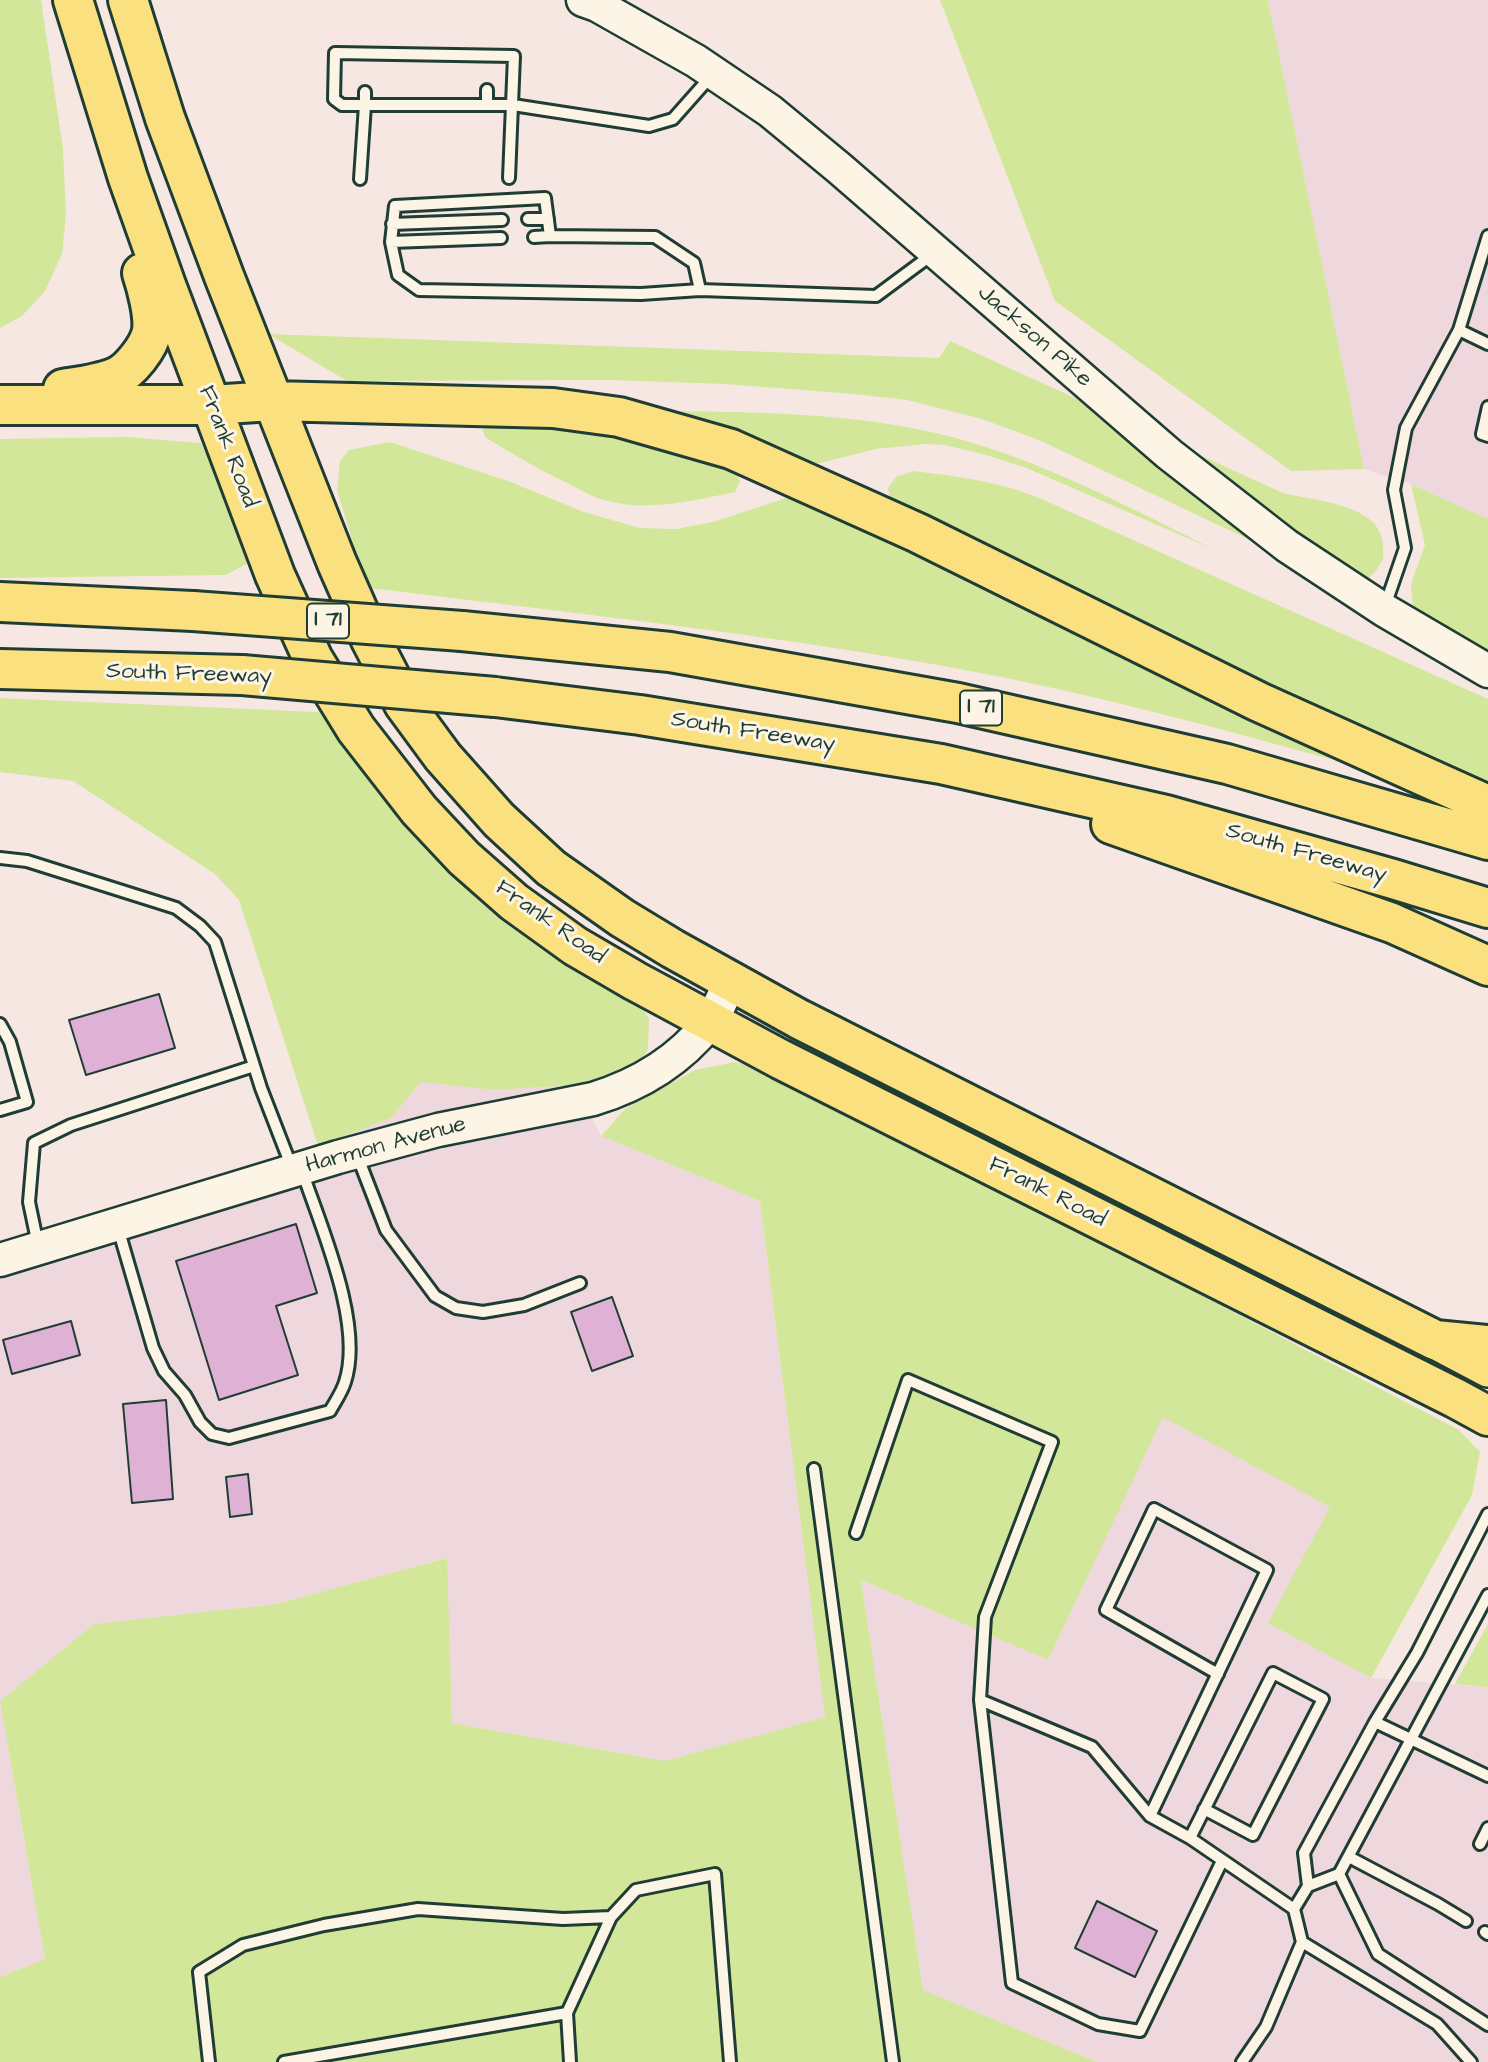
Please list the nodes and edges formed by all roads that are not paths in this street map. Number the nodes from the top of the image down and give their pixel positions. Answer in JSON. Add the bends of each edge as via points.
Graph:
{"nodes":[{"id":1,"x":73,"y":0,"type":"edge"},
{"id":2,"x":128,"y":0,"type":"edge"},
{"id":3,"x":583,"y":0,"type":"edge"},
{"id":4,"x":366,"y":54,"type":"junction"},
{"id":5,"x":389,"y":54,"type":"junction"},
{"id":6,"x":438,"y":55,"type":"junction"},
{"id":7,"x":460,"y":55,"type":"junction"},
{"id":8,"x":485,"y":55,"type":"junction"},
{"id":9,"x":366,"y":67,"type":"dead end"},
{"id":10,"x":390,"y":68,"type":"dead end"},
{"id":11,"x":460,"y":68,"type":"dead end"},
{"id":12,"x":486,"y":68,"type":"dead end"},
{"id":13,"x":438,"y":69,"type":"dead end"},
{"id":14,"x":713,"y":73,"type":"junction"},
{"id":15,"x":96,"y":77,"type":"junction"},
{"id":16,"x":487,"y":90,"type":"dead end"},
{"id":17,"x":365,"y":92,"type":"dead end"},
{"id":18,"x":461,"y":92,"type":"dead end"},
{"id":19,"x":365,"y":105,"type":"junction"},
{"id":20,"x":461,"y":105,"type":"junction"},
{"id":21,"x":488,"y":105,"type":"junction"},
{"id":22,"x":513,"y":105,"type":"junction"},
{"id":23,"x":509,"y":178,"type":"dead end"},
{"id":24,"x":360,"y":179,"type":"dead end"},
{"id":25,"x":528,"y":219,"type":"dead end"},
{"id":26,"x":548,"y":219,"type":"junction"},
{"id":27,"x":502,"y":220,"type":"dead end"},
{"id":28,"x":392,"y":224,"type":"junction"},
{"id":29,"x":550,"y":236,"type":"junction"},
{"id":30,"x":1488,"y":236,"type":"edge"},
{"id":31,"x":534,"y":237,"type":"dead end"},
{"id":32,"x":501,"y":238,"type":"dead end"},
{"id":33,"x":391,"y":242,"type":"junction"},
{"id":34,"x":936,"y":252,"type":"junction"},
{"id":35,"x":700,"y":290,"type":"junction"},
{"id":36,"x":1459,"y":330,"type":"junction"},
{"id":37,"x":1488,"y":344,"type":"edge"},
{"id":38,"x":0,"y":399,"type":"edge"},
{"id":39,"x":272,"y":401,"type":"junction"},
{"id":40,"x":0,"y":405,"type":"edge"},
{"id":41,"x":211,"y":405,"type":"junction"},
{"id":42,"x":1488,"y":407,"type":"edge"},
{"id":43,"x":1488,"y":436,"type":"edge"},
{"id":44,"x":0,"y":602,"type":"edge"},
{"id":45,"x":1384,"y":610,"type":"junction"},
{"id":46,"x":1477,"y":665,"type":"edge"},
{"id":47,"x":0,"y":669,"type":"edge"},
{"id":48,"x":941,"y":764,"type":"junction"},
{"id":49,"x":1488,"y":805,"type":"edge"},
{"id":50,"x":1488,"y":840,"type":"edge"},
{"id":51,"x":0,"y":858,"type":"edge"},
{"id":52,"x":1488,"y":908,"type":"edge"},
{"id":53,"x":1488,"y":966,"type":"edge"},
{"id":54,"x":731,"y":980,"type":"junction"},
{"id":55,"x":710,"y":1021,"type":"junction"},
{"id":56,"x":0,"y":1024,"type":"edge"},
{"id":57,"x":254,"y":1066,"type":"junction"},
{"id":58,"x":0,"y":1111,"type":"edge"},
{"id":59,"x":356,"y":1152,"type":"junction"},
{"id":60,"x":297,"y":1169,"type":"junction"},
{"id":61,"x":117,"y":1224,"type":"junction"},
{"id":62,"x":38,"y":1248,"type":"junction"},
{"id":63,"x":0,"y":1260,"type":"edge"},
{"id":64,"x":580,"y":1283,"type":"dead end"},
{"id":65,"x":1435,"y":1340,"type":"junction"},
{"id":66,"x":1488,"y":1345,"type":"edge"},
{"id":67,"x":1488,"y":1368,"type":"edge"},
{"id":68,"x":1488,"y":1416,"type":"edge"},
{"id":69,"x":814,"y":1469,"type":"dead end"},
{"id":70,"x":1488,"y":1514,"type":"edge"},
{"id":71,"x":856,"y":1533,"type":"dead end"},
{"id":72,"x":1488,"y":1595,"type":"edge"},
{"id":73,"x":1218,"y":1674,"type":"junction"},
{"id":74,"x":980,"y":1700,"type":"junction"},
{"id":75,"x":1376,"y":1722,"type":"junction"},
{"id":76,"x":1412,"y":1739,"type":"junction"},
{"id":77,"x":1488,"y":1776,"type":"edge"},
{"id":78,"x":1204,"y":1809,"type":"junction"},
{"id":79,"x":1150,"y":1816,"type":"junction"},
{"id":80,"x":1488,"y":1828,"type":"edge"},
{"id":81,"x":1190,"y":1838,"type":"junction"},
{"id":82,"x":1480,"y":1844,"type":"dead end"},
{"id":83,"x":1349,"y":1857,"type":"junction"},
{"id":84,"x":1222,"y":1861,"type":"junction"},
{"id":85,"x":1339,"y":1874,"type":"junction"},
{"id":86,"x":1308,"y":1886,"type":"junction"},
{"id":87,"x":1294,"y":1909,"type":"junction"},
{"id":88,"x":611,"y":1917,"type":"junction"},
{"id":89,"x":1466,"y":1921,"type":"dead end"},
{"id":90,"x":1302,"y":1942,"type":"junction"},
{"id":91,"x":567,"y":2013,"type":"junction"},
{"id":92,"x":1488,"y":2025,"type":"edge"},
{"id":93,"x":209,"y":2062,"type":"edge"},
{"id":94,"x":284,"y":2062,"type":"edge"},
{"id":95,"x":570,"y":2062,"type":"edge"},
{"id":96,"x":730,"y":2062,"type":"edge"},
{"id":97,"x":893,"y":2062,"type":"edge"},
{"id":98,"x":1242,"y":2062,"type":"edge"},
{"id":99,"x":1471,"y":2062,"type":"edge"}],
"edges":[{"from":1,"to":15,"type":"highway","name":"Frank Road"},
{"from":2,"to":39,"type":"highway","name":"Frank Road","via":[[165,118]]},
{"from":3,"to":14,"type":"main road","name":"Jackson Pike"},
{"from":4,"to":5,"type":"lane"},
{"from":4,"to":9,"type":"lane"},
{"from":4,"to":19,"type":"lane","via":[[335,53],[334,99]]},
{"from":5,"to":6,"type":"lane","via":[[414,60]]},
{"from":5,"to":10,"type":"lane"},
{"from":6,"to":7,"type":"lane"},
{"from":6,"to":13,"type":"lane"},
{"from":7,"to":8,"type":"lane"},
{"from":7,"to":11,"type":"lane"},
{"from":8,"to":12,"type":"lane"},
{"from":8,"to":22,"type":"lane","via":[[514,56]]},
{"from":14,"to":22,"type":"lane","via":[[673,119],[649,126]]},
{"from":14,"to":34,"type":"main road","name":"Jackson Pike","via":[[770,111]]},
{"from":15,"to":38,"type":"highway","via":[[103,148],[149,295],[152,332],[138,359],[119,376]]},
{"from":15,"to":41,"type":"highway","name":"Frank Road"},
{"from":16,"to":21,"type":"lane"},
{"from":17,"to":19,"type":"lane"},
{"from":18,"to":20,"type":"lane"},
{"from":19,"to":20,"type":"lane","via":[[391,98],[438,99]]},
{"from":19,"to":24,"type":"lane"},
{"from":20,"to":21,"type":"lane"},
{"from":21,"to":22,"type":"lane"},
{"from":22,"to":23,"type":"lane"},
{"from":25,"to":26,"type":"lane"},
{"from":26,"to":28,"type":"lane","via":[[545,198],[396,206]]},
{"from":26,"to":29,"type":"lane"},
{"from":27,"to":28,"type":"lane"},
{"from":28,"to":33,"type":"lane"},
{"from":29,"to":31,"type":"lane"},
{"from":29,"to":35,"type":"lane","via":[[655,237],[694,263]]},
{"from":30,"to":36,"type":"lane"},
{"from":32,"to":33,"type":"lane"},
{"from":33,"to":35,"type":"lane","via":[[398,275],[419,290],[641,294]]},
{"from":34,"to":35,"type":"lane","via":[[876,296]]},
{"from":34,"to":45,"type":"main road","name":"Jackson Pike","via":[[1170,454],[1287,546]]},
{"from":36,"to":37,"type":"lane"},
{"from":36,"to":45,"type":"lane","via":[[1406,428],[1394,490],[1405,548]]},
{"from":39,"to":41,"type":"highway"},
{"from":39,"to":49,"type":"highway","via":[[553,408],[619,417],[731,449],[918,533],[1259,702]]},
{"from":39,"to":54,"type":"highway","name":"Frank Road","via":[[371,640],[404,704],[443,757],[499,820],[551,868],[622,918]]},
{"from":40,"to":41,"type":"highway"},
{"from":41,"to":55,"type":"highway","name":"Frank Road","via":[[275,575],[313,659],[356,729],[419,810],[514,902],[575,946]]},
{"from":42,"to":43,"type":"lane","via":[[1482,433]]},
{"from":44,"to":50,"type":"highway","number":"I 71","bridge":true,"via":[[463,631],[670,652],[958,703],[1227,764]]},
{"from":45,"to":46,"type":"main road","name":"Jackson Pike"},
{"from":47,"to":48,"type":"highway","name":"South Freeway","bridge":true,"via":[[242,675],[495,697],[640,715]]},
{"from":48,"to":52,"type":"highway","name":"South Freeway","via":[[1166,815]]},
{"from":48,"to":53,"type":"highway","via":[[1392,923]]},
{"from":51,"to":57,"type":"lane","via":[[27,861],[176,908],[200,926],[215,942]]},
{"from":54,"to":55,"type":"main road","name":"Harmon Avenue"},
{"from":54,"to":65,"type":"highway","name":"Frank Road","via":[[799,1019]]},
{"from":55,"to":59,"type":"main road","name":"Harmon Avenue","via":[[672,1060],[611,1094]]},
{"from":55,"to":68,"type":"highway","name":"Frank Road"},
{"from":56,"to":58,"type":"lane","via":[[10,1042],[27,1102]]},
{"from":57,"to":60,"type":"lane"},
{"from":57,"to":62,"type":"lane","via":[[71,1125],[34,1143],[29,1202]]},
{"from":59,"to":60,"type":"main road","name":"Harmon Avenue"},
{"from":59,"to":64,"type":"lane","via":[[386,1230],[435,1296],[456,1308],[484,1312],[524,1305]]},
{"from":60,"to":61,"type":"main road","name":"Harmon Avenue"},
{"from":60,"to":61,"type":"lane","via":[[345,1298],[350,1354],[345,1383],[330,1411],[229,1438],[212,1434],[164,1371],[153,1348]]},
{"from":61,"to":62,"type":"main road","name":"Harmon Avenue"},
{"from":62,"to":63,"type":"main road","name":"Harmon Avenue"},
{"from":65,"to":66,"type":"highway"},
{"from":65,"to":67,"type":"main road","name":"Frank Road"},
{"from":69,"to":97,"type":"lane"},
{"from":70,"to":75,"type":"lane"},
{"from":71,"to":74,"type":"lane","via":[[908,1380],[1052,1442],[985,1617]]},
{"from":72,"to":76,"type":"lane"},
{"from":73,"to":73,"type":"lane","via":[[1267,1570],[1154,1509],[1106,1610]]},
{"from":73,"to":79,"type":"lane"},
{"from":74,"to":79,"type":"lane","via":[[1092,1747]]},
{"from":74,"to":84,"type":"lane","via":[[1012,1983],[1098,2024],[1140,2031]]},
{"from":75,"to":76,"type":"lane"},
{"from":75,"to":86,"type":"lane","via":[[1304,1853]]},
{"from":76,"to":77,"type":"lane"},
{"from":76,"to":83,"type":"lane"},
{"from":78,"to":78,"type":"lane","via":[[1273,1673],[1323,1699],[1253,1835]]},
{"from":78,"to":81,"type":"lane"},
{"from":79,"to":81,"type":"lane"},
{"from":80,"to":82,"type":"lane"},
{"from":81,"to":84,"type":"lane"},
{"from":83,"to":85,"type":"lane"},
{"from":83,"to":89,"type":"lane"},
{"from":84,"to":87,"type":"lane"},
{"from":85,"to":86,"type":"lane"},
{"from":85,"to":92,"type":"lane","via":[[1378,1954]]},
{"from":86,"to":87,"type":"lane"},
{"from":87,"to":90,"type":"lane"},
{"from":88,"to":91,"type":"lane"},
{"from":88,"to":93,"type":"lane","via":[[563,1919],[418,1909],[243,1944],[199,1972]]},
{"from":88,"to":96,"type":"lane","via":[[636,1890],[715,1874]]},
{"from":90,"to":98,"type":"lane","via":[[1266,2027]]},
{"from":90,"to":99,"type":"lane","via":[[1437,2024]]},
{"from":91,"to":94,"type":"lane"},
{"from":91,"to":95,"type":"lane"}]}
